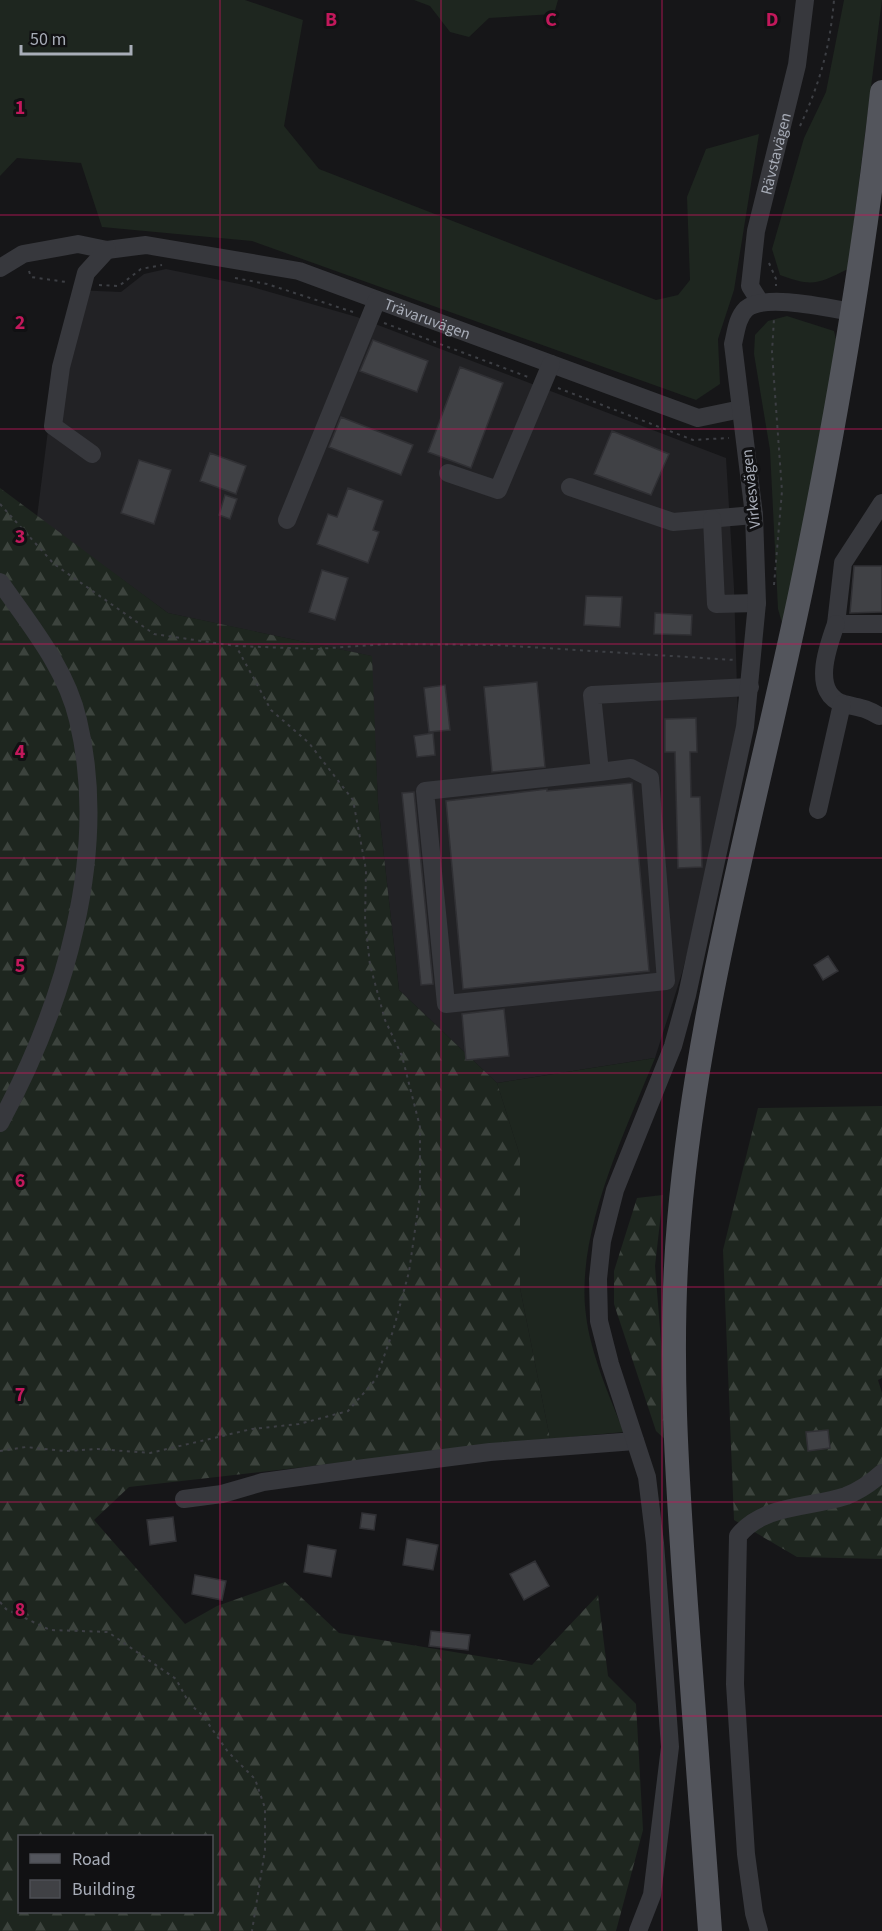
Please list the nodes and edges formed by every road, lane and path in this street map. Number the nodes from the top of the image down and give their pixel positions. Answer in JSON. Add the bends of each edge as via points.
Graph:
{"nodes":[{"id":1,"x":805,"y":0,"type":"edge"},
{"id":2,"x":834,"y":0,"type":"edge"},
{"id":3,"x":882,"y":92,"type":"edge"},
{"id":4,"x":798,"y":130,"type":"dead end"},
{"id":5,"x":878,"y":162,"type":"edge"},
{"id":6,"x":106,"y":250,"type":"junction"},
{"id":7,"x":766,"y":256,"type":"dead end"},
{"id":8,"x":0,"y":268,"type":"edge"},
{"id":9,"x":377,"y":300,"type":"junction"},
{"id":10,"x":768,"y":302,"type":"junction"},
{"id":11,"x":852,"y":312,"type":"junction"},
{"id":12,"x":551,"y":364,"type":"junction"},
{"id":13,"x":741,"y":409,"type":"junction"},
{"id":14,"x":92,"y":454,"type":"dead end"},
{"id":15,"x":448,"y":473,"type":"dead end"},
{"id":16,"x":570,"y":487,"type":"dead end"},
{"id":17,"x":882,"y":503,"type":"edge"},
{"id":18,"x":0,"y":504,"type":"edge"},
{"id":19,"x":754,"y":515,"type":"junction"},
{"id":20,"x":712,"y":519,"type":"junction"},
{"id":21,"x":287,"y":520,"type":"dead end"},
{"id":22,"x":0,"y":582,"type":"edge"},
{"id":23,"x":773,"y":588,"type":"dead end"},
{"id":24,"x":757,"y":603,"type":"junction"},
{"id":25,"x":836,"y":624,"type":"junction"},
{"id":26,"x":882,"y":624,"type":"edge"},
{"id":27,"x":236,"y":646,"type":"junction"},
{"id":28,"x":752,"y":660,"type":"junction"},
{"id":29,"x":750,"y":687,"type":"junction"},
{"id":30,"x":842,"y":704,"type":"junction"},
{"id":31,"x":879,"y":716,"type":"dead end"},
{"id":32,"x":600,"y":772,"type":"junction"},
{"id":33,"x":818,"y":810,"type":"dead end"},
{"id":34,"x":0,"y":1123,"type":"edge"},
{"id":35,"x":635,"y":1441,"type":"junction"},
{"id":36,"x":0,"y":1451,"type":"edge"},
{"id":37,"x":882,"y":1473,"type":"edge"},
{"id":38,"x":184,"y":1499,"type":"dead end"},
{"id":39,"x":0,"y":1602,"type":"edge"},
{"id":40,"x":252,"y":1931,"type":"edge"},
{"id":41,"x":638,"y":1931,"type":"edge"},
{"id":42,"x":710,"y":1931,"type":"edge"},
{"id":43,"x":759,"y":1931,"type":"edge"}],
"edges":[{"from":1,"to":10,"type":"street","name":"Rävstavägen","via":[[797,65],[756,231],[750,286]]},
{"from":2,"to":4,"type":"path","via":[[818,87]]},
{"from":3,"to":5,"type":"main road"},
{"from":5,"to":11,"type":"main road"},
{"from":6,"to":8,"type":"street","name":"Trävaruvägen","via":[[78,244],[23,254]]},
{"from":6,"to":9,"type":"street","name":"Trävaruvägen","via":[[146,244],[299,271]]},
{"from":6,"to":14,"type":"street","via":[[86,273],[61,367],[53,426]]},
{"from":7,"to":10,"type":"path","via":[[776,279]]},
{"from":9,"to":12,"type":"street","name":"Trävaruvägen"},
{"from":9,"to":21,"type":"street"},
{"from":10,"to":11,"type":"street"},
{"from":10,"to":13,"type":"street","name":"Virkesvägen","via":[[747,309],[738,322],[733,344]]},
{"from":10,"to":23,"type":"path","via":[[782,491]]},
{"from":11,"to":42,"type":"main road","via":[[801,589],[721,939],[702,1041],[679,1221],[674,1389]]},
{"from":12,"to":13,"type":"street","name":"Trävaruvägen","via":[[698,418]]},
{"from":12,"to":15,"type":"street","via":[[498,490]]},
{"from":13,"to":19,"type":"street","name":"Virkesvägen"},
{"from":16,"to":20,"type":"street","via":[[673,522]]},
{"from":17,"to":25,"type":"street","via":[[843,563]]},
{"from":18,"to":27,"type":"path","via":[[54,564],[154,634]]},
{"from":19,"to":20,"type":"street"},
{"from":19,"to":24,"type":"street","name":"Virkesvägen"},
{"from":20,"to":24,"type":"street","via":[[716,604]]},
{"from":22,"to":34,"type":"street","via":[[56,664],[78,719],[86,777],[88,845],[80,912],[63,972],[41,1033]]},
{"from":24,"to":28,"type":"street","name":"Virkesvägen"},
{"from":25,"to":26,"type":"street"},
{"from":25,"to":30,"type":"street","via":[[824,656],[825,685]]},
{"from":27,"to":28,"type":"path","via":[[316,649],[388,644],[497,645]]},
{"from":27,"to":36,"type":"path","via":[[271,710],[309,743],[354,800],[366,870],[365,920],[370,965],[385,1020],[402,1056],[420,1127],[420,1195],[409,1272],[393,1331],[376,1379],[348,1411],[150,1453],[26,1447]]},
{"from":28,"to":29,"type":"street","name":"Virkesvägen"},
{"from":29,"to":32,"type":"street","via":[[592,695]]},
{"from":29,"to":35,"type":"street","name":"Virkesvägen","via":[[745,727],[674,1046],[615,1190],[602,1241],[599,1321]]},
{"from":30,"to":31,"type":"street","via":[[865,707]]},
{"from":30,"to":33,"type":"street"},
{"from":32,"to":32,"type":"street","via":[[425,791],[447,1004],[666,981],[650,778],[631,768]]},
{"from":35,"to":38,"type":"street","via":[[490,1452],[357,1469],[263,1482],[222,1494]]},
{"from":35,"to":41,"type":"street","name":"Virkesvägen","via":[[647,1477],[655,1543],[670,1747],[652,1895]]},
{"from":37,"to":43,"type":"street","via":[[847,1496],[767,1514],[747,1524],[738,1536],[735,1684],[746,1854]]},
{"from":39,"to":40,"type":"path","via":[[6,1609],[50,1630],[108,1632],[176,1679],[189,1703],[255,1779],[265,1808],[264,1850]]}]}
